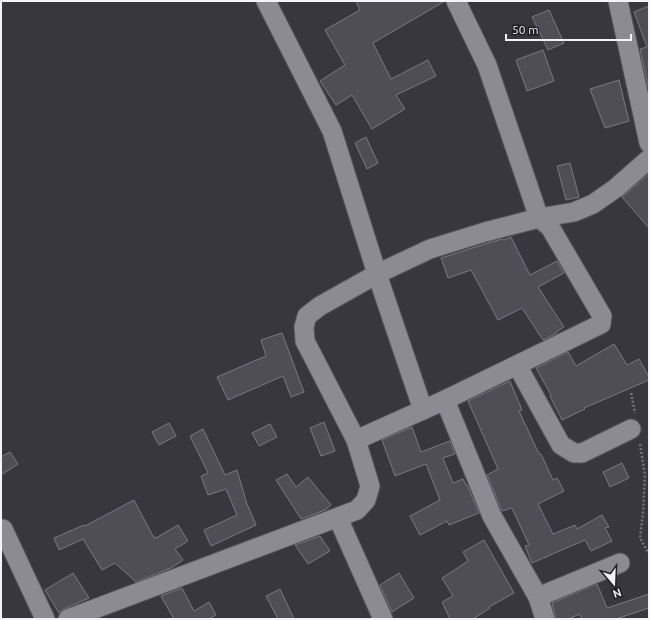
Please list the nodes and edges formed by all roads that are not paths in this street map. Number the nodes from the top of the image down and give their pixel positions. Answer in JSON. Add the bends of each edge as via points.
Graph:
{"nodes":[{"id":1,"x":266,"y":1,"type":"edge"},
{"id":2,"x":456,"y":1,"type":"edge"},
{"id":3,"x":618,"y":1,"type":"edge"},
{"id":4,"x":649,"y":143,"type":"edge"},
{"id":5,"x":649,"y":158,"type":"edge"},
{"id":6,"x":539,"y":218,"type":"junction"},
{"id":7,"x":377,"y":274,"type":"junction"},
{"id":8,"x":517,"y":365,"type":"junction"},
{"id":9,"x":444,"y":400,"type":"junction"},
{"id":10,"x":423,"y":410,"type":"junction"},
{"id":11,"x":635,"y":427,"type":"road end"},
{"id":12,"x":356,"y":440,"type":"junction"},
{"id":13,"x":338,"y":518,"type":"junction"},
{"id":14,"x":3,"y":529,"type":"dead end"},
{"id":15,"x":620,"y":563,"type":"dead end"},
{"id":16,"x":538,"y":597,"type":"junction"},
{"id":17,"x":45,"y":619,"type":"edge"},
{"id":18,"x":68,"y":619,"type":"edge"},
{"id":19,"x":383,"y":619,"type":"edge"},
{"id":20,"x":545,"y":619,"type":"edge"}],
"edges":[{"from":1,"to":7,"type":"street","via":[[332,131]]},
{"from":2,"to":6,"type":"street","via":[[487,65]]},
{"from":3,"to":4,"type":"street"},
{"from":5,"to":6,"type":"street","via":[[594,204],[574,212]]},
{"from":6,"to":7,"type":"street","via":[[430,249]]},
{"from":6,"to":8,"type":"street","via":[[550,227],[603,320],[601,324]]},
{"from":7,"to":10,"type":"street"},
{"from":7,"to":12,"type":"street","via":[[320,306],[307,316],[304,326],[305,341]]},
{"from":8,"to":9,"type":"street"},
{"from":8,"to":11,"type":"street","via":[[561,445],[574,453],[582,453]]},
{"from":9,"to":10,"type":"street"},
{"from":9,"to":16,"type":"street","via":[[492,516]]},
{"from":10,"to":12,"type":"street"},
{"from":12,"to":13,"type":"street","via":[[370,486],[366,500],[357,510]]},
{"from":13,"to":18,"type":"street"},
{"from":13,"to":19,"type":"street"},
{"from":14,"to":17,"type":"street"},
{"from":15,"to":16,"type":"street"},
{"from":16,"to":20,"type":"street"}]}
